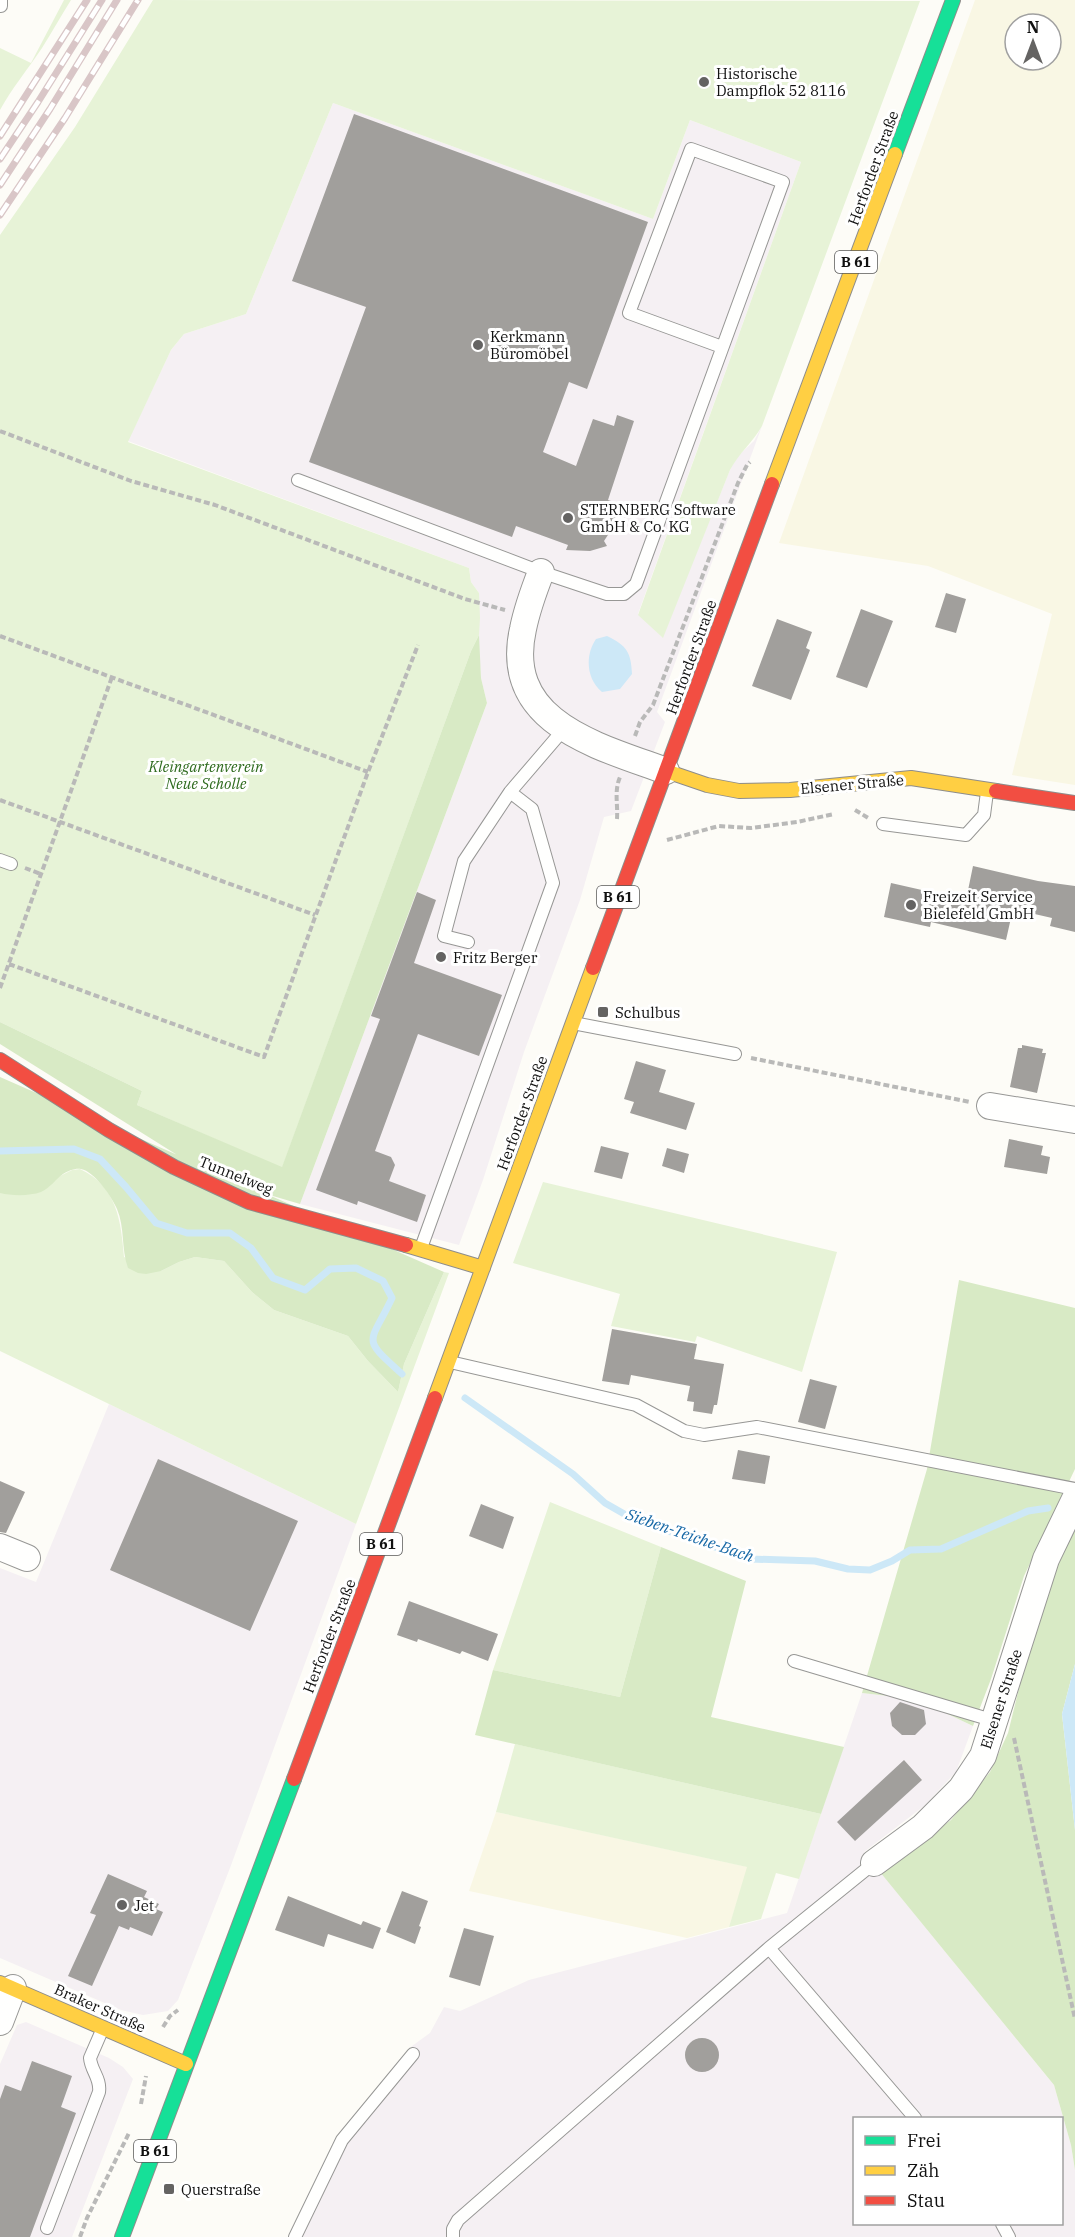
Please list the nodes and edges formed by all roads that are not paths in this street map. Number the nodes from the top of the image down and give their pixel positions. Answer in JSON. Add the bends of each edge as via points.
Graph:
{"nodes":[{"id":1,"x":953,"y":0,"type":"edge"},
{"id":2,"x":722,"y":347,"type":"junction"},
{"id":3,"x":298,"y":480,"type":"dead end"},
{"id":4,"x":541,"y":572,"type":"junction"},
{"id":5,"x":564,"y":729,"type":"junction"},
{"id":6,"x":666,"y":771,"type":"junction"},
{"id":7,"x":988,"y":789,"type":"junction"},
{"id":8,"x":510,"y":792,"type":"junction"},
{"id":9,"x":1075,"y":803,"type":"edge"},
{"id":10,"x":883,"y":824,"type":"dead end"},
{"id":11,"x":468,"y":942,"type":"dead end"},
{"id":12,"x":572,"y":1023,"type":"junction"},
{"id":13,"x":735,"y":1054,"type":"road end"},
{"id":14,"x":0,"y":1059,"type":"edge"},
{"id":15,"x":990,"y":1106,"type":"road end"},
{"id":16,"x":1075,"y":1120,"type":"edge"},
{"id":17,"x":420,"y":1249,"type":"junction"},
{"id":18,"x":483,"y":1268,"type":"junction"},
{"id":19,"x":449,"y":1361,"type":"junction"},
{"id":20,"x":1075,"y":1489,"type":"edge"},
{"id":21,"x":1075,"y":1499,"type":"edge"},
{"id":22,"x":0,"y":1547,"type":"edge"},
{"id":23,"x":27,"y":1558,"type":"dead end"},
{"id":24,"x":794,"y":1661,"type":"dead end"},
{"id":25,"x":1004,"y":1727,"type":"junction"},
{"id":26,"x":873,"y":1863,"type":"joint"},
{"id":27,"x":769,"y":1948,"type":"junction"},
{"id":28,"x":6,"y":1985,"type":"edge"},
{"id":29,"x":0,"y":2022,"type":"edge"},
{"id":30,"x":103,"y":2028,"type":"junction"},
{"id":31,"x":413,"y":2054,"type":"dead end"},
{"id":32,"x":186,"y":2064,"type":"junction"},
{"id":33,"x":914,"y":2117,"type":"edge"},
{"id":34,"x":47,"y":2228,"type":"dead end"},
{"id":35,"x":122,"y":2237,"type":"edge"},
{"id":36,"x":295,"y":2237,"type":"edge"},
{"id":37,"x":453,"y":2237,"type":"edge"}],
"edges":[{"from":1,"to":6,"type":"main road","name":"Herforder Straße","number":"B 61"},
{"from":2,"to":2,"type":"lane","via":[[629,314],[691,148],[783,182]]},
{"from":2,"to":4,"type":"lane","via":[[636,584],[624,594],[607,594]]},
{"from":3,"to":4,"type":"lane"},
{"from":4,"to":5,"type":"street","via":[[522,631],[521,660],[526,687],[543,713]]},
{"from":5,"to":6,"type":"street"},
{"from":5,"to":8,"type":"lane"},
{"from":6,"to":7,"type":"main road","name":"Elsener Straße","via":[[710,786],[748,792],[910,778]]},
{"from":6,"to":12,"type":"main road","name":"Herforder Straße","number":"B 61"},
{"from":7,"to":9,"type":"main road","name":"Elsener Straße"},
{"from":7,"to":10,"type":"lane","via":[[984,815],[966,835]]},
{"from":8,"to":11,"type":"lane","via":[[464,861],[444,936]]},
{"from":8,"to":17,"type":"lane","via":[[532,809],[553,883]]},
{"from":12,"to":13,"type":"lane"},
{"from":12,"to":18,"type":"main road","name":"Herforder Straße","number":"B 61"},
{"from":14,"to":17,"type":"main road","name":"Tunnelweg","via":[[109,1130],[174,1167],[249,1202]]},
{"from":15,"to":16,"type":"street"},
{"from":17,"to":18,"type":"main road","name":"Tunnelweg"},
{"from":18,"to":19,"type":"main road","name":"Herforder Straße","number":"B 61"},
{"from":19,"to":20,"type":"lane","via":[[636,1405],[684,1431],[704,1435],[757,1426]]},
{"from":19,"to":32,"type":"main road","name":"Herforder Straße","number":"B 61"},
{"from":21,"to":25,"type":"street","name":"Elsener Straße","via":[[1046,1558]]},
{"from":22,"to":23,"type":"street"},
{"from":24,"to":25,"type":"lane"},
{"from":25,"to":26,"type":"street","name":"Elsener Straße","via":[[961,1789],[923,1827]]},
{"from":26,"to":27,"type":"lane"},
{"from":27,"to":33,"type":"lane"},
{"from":27,"to":37,"type":"lane","via":[[458,2220]]},
{"from":28,"to":29,"type":"street"},
{"from":28,"to":30,"type":"main road","name":"Braker Straße"},
{"from":30,"to":32,"type":"main road","name":"Braker Straße"},
{"from":30,"to":34,"type":"lane","via":[[90,2058],[99,2079],[99,2092]]},
{"from":31,"to":36,"type":"lane","via":[[342,2140]]},
{"from":32,"to":35,"type":"main road","name":"Herforder Straße","number":"B 61"}]}
